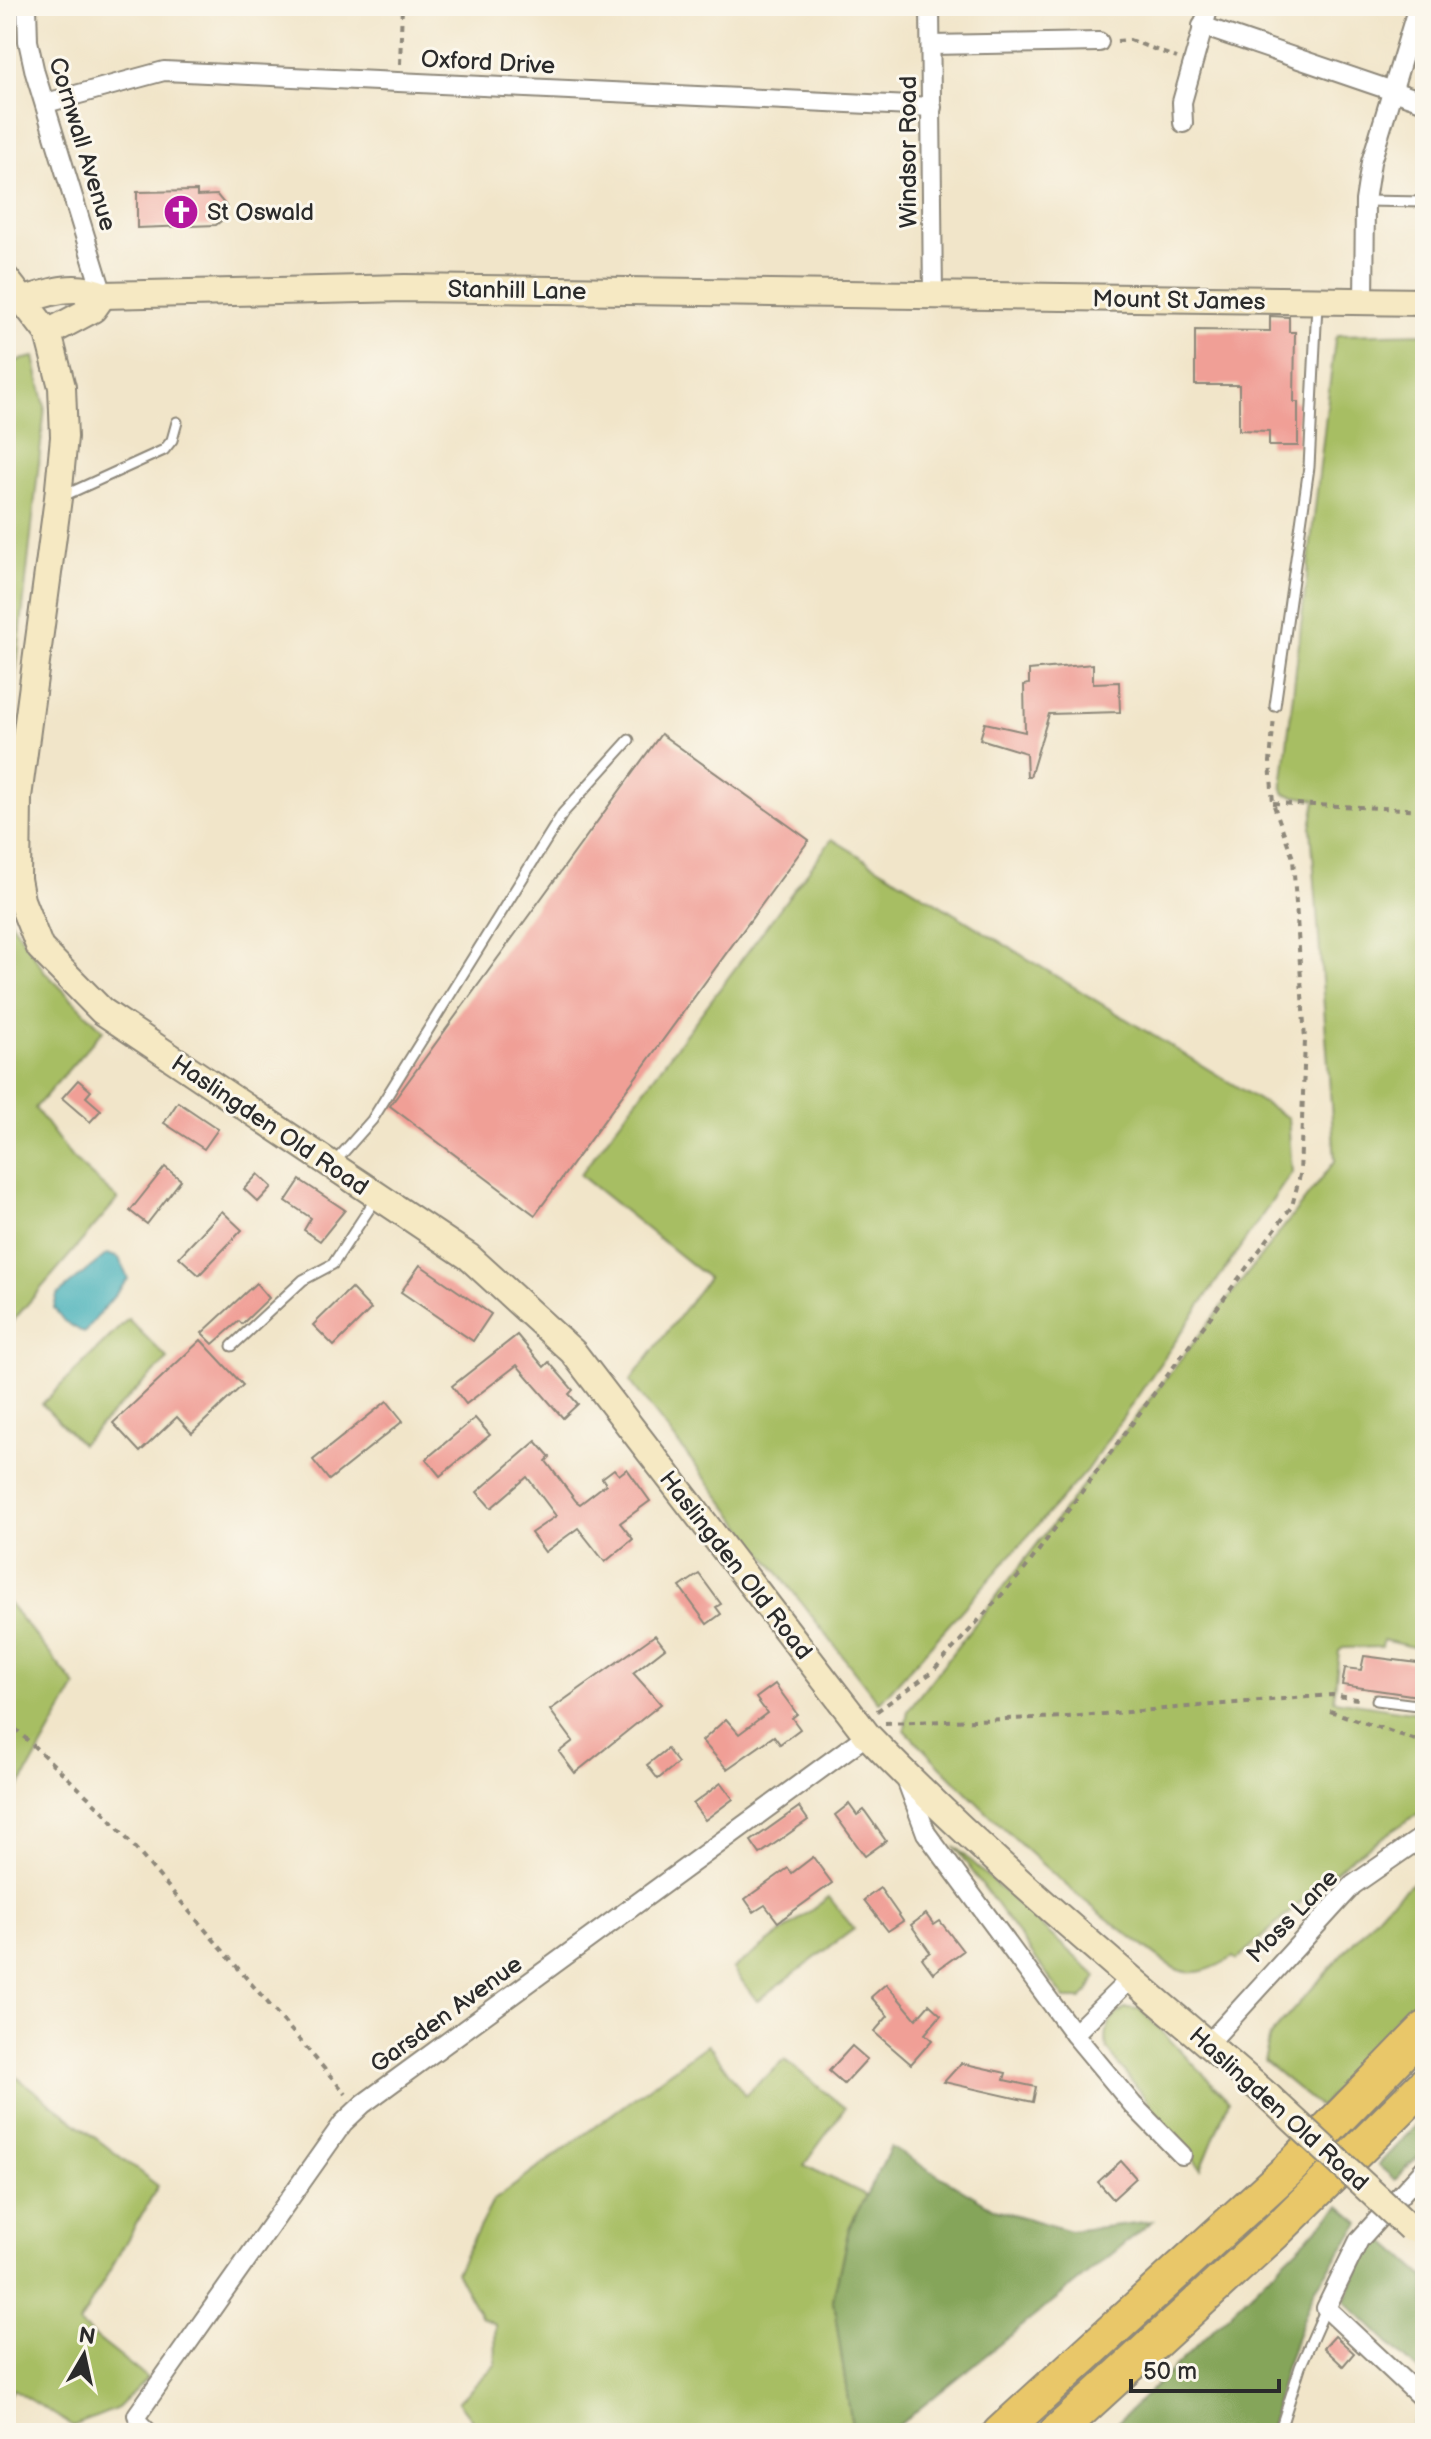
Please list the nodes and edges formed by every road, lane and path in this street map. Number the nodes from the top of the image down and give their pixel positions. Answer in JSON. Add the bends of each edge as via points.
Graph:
{"nodes":[{"id":1,"x":27,"y":6,"type":"edge"},
{"id":2,"x":402,"y":6,"type":"edge"},
{"id":3,"x":930,"y":6,"type":"edge"},
{"id":4,"x":1209,"y":6,"type":"edge"},
{"id":5,"x":1418,"y":6,"type":"edge"},
{"id":6,"x":1202,"y":26,"type":"junction"},
{"id":7,"x":1099,"y":42,"type":"joint"},
{"id":8,"x":931,"y":45,"type":"junction"},
{"id":9,"x":1192,"y":64,"type":"junction"},
{"id":10,"x":400,"y":81,"type":"junction"},
{"id":11,"x":1391,"y":91,"type":"junction"},
{"id":12,"x":1425,"y":102,"type":"edge"},
{"id":13,"x":46,"y":103,"type":"junction"},
{"id":14,"x":932,"y":107,"type":"junction"},
{"id":15,"x":1183,"y":123,"type":"dead end"},
{"id":16,"x":1365,"y":201,"type":"junction"},
{"id":17,"x":1425,"y":202,"type":"edge"},
{"id":18,"x":6,"y":279,"type":"edge"},
{"id":19,"x":103,"y":295,"type":"junction"},
{"id":20,"x":933,"y":298,"type":"junction"},
{"id":21,"x":25,"y":300,"type":"junction"},
{"id":22,"x":1317,"y":302,"type":"junction"},
{"id":23,"x":1425,"y":302,"type":"edge"},
{"id":24,"x":1364,"y":303,"type":"junction"},
{"id":25,"x":48,"y":333,"type":"junction"},
{"id":26,"x":177,"y":422,"type":"dead end"},
{"id":27,"x":58,"y":498,"type":"junction"},
{"id":28,"x":1275,"y":706,"type":"joint"},
{"id":29,"x":629,"y":740,"type":"dead end"},
{"id":30,"x":1273,"y":803,"type":"junction"},
{"id":31,"x":1425,"y":810,"type":"edge"},
{"id":32,"x":331,"y":1167,"type":"junction"},
{"id":33,"x":377,"y":1197,"type":"junction"},
{"id":34,"x":232,"y":1346,"type":"dead end"},
{"id":35,"x":1378,"y":1701,"type":"joint"},
{"id":36,"x":1425,"y":1706,"type":"edge"},
{"id":37,"x":1330,"y":1711,"type":"dead end"},
{"id":38,"x":6,"y":1720,"type":"edge"},
{"id":39,"x":863,"y":1730,"type":"junction"},
{"id":40,"x":1425,"y":1743,"type":"edge"},
{"id":41,"x":904,"y":1773,"type":"junction"},
{"id":42,"x":1425,"y":1835,"type":"edge"},
{"id":43,"x":1130,"y":1979,"type":"junction"},
{"id":44,"x":1425,"y":2029,"type":"edge"},
{"id":45,"x":1074,"y":2034,"type":"junction"},
{"id":46,"x":1208,"y":2044,"type":"junction"},
{"id":47,"x":1425,"y":2084,"type":"edge"},
{"id":48,"x":359,"y":2109,"type":"junction"},
{"id":49,"x":1182,"y":2155,"type":"dead end"},
{"id":50,"x":1425,"y":2168,"type":"edge"},
{"id":51,"x":1418,"y":2235,"type":"edge"},
{"id":52,"x":1326,"y":2308,"type":"junction"},
{"id":53,"x":1425,"y":2401,"type":"edge"},
{"id":54,"x":137,"y":2415,"type":"joint"},
{"id":55,"x":155,"y":2433,"type":"edge"},
{"id":56,"x":1000,"y":2433,"type":"edge"},
{"id":57,"x":1056,"y":2433,"type":"edge"},
{"id":58,"x":1279,"y":2433,"type":"edge"}],
"edges":[{"from":1,"to":13,"type":"street","name":"Cornwall Avenue","via":[[28,41]]},
{"from":2,"to":10,"type":"path"},
{"from":3,"to":8,"type":"street","name":"Windsor Road"},
{"from":4,"to":6,"type":"street"},
{"from":5,"to":11,"type":"street"},
{"from":6,"to":9,"type":"street"},
{"from":6,"to":11,"type":"street"},
{"from":7,"to":8,"type":"street","via":[[1062,35]]},
{"from":7,"to":9,"type":"path","via":[[1130,40]]},
{"from":8,"to":14,"type":"street","name":"Windsor Road"},
{"from":9,"to":15,"type":"street","via":[[1182,102]]},
{"from":10,"to":13,"type":"street","name":"Oxford Drive","via":[[164,71]]},
{"from":10,"to":14,"type":"street","name":"Oxford Drive"},
{"from":11,"to":12,"type":"street"},
{"from":11,"to":16,"type":"street"},
{"from":13,"to":19,"type":"street","name":"Cornwall Avenue"},
{"from":14,"to":20,"type":"street","name":"Windsor Road"},
{"from":16,"to":17,"type":"lane"},
{"from":16,"to":24,"type":"street"},
{"from":18,"to":21,"type":"main road"},
{"from":19,"to":20,"type":"main road","name":"Stanhill Lane","via":[[405,288]]},
{"from":19,"to":21,"type":"main road","name":"Stanhill Lane","via":[[86,287]]},
{"from":19,"to":25,"type":"main road","via":[[93,309]]},
{"from":20,"to":22,"type":"main road","name":"Mount St James"},
{"from":21,"to":25,"type":"main road"},
{"from":22,"to":24,"type":"main road","name":"Mount St James"},
{"from":22,"to":28,"type":"lane","via":[[1309,467]]},
{"from":23,"to":24,"type":"main road","name":"Mount St James"},
{"from":25,"to":27,"type":"main road","name":"Haslingden Old Road","via":[[62,387]]},
{"from":26,"to":27,"type":"lane","via":[[172,440],[152,458]]},
{"from":27,"to":32,"type":"main road","name":"Haslingden Old Road","via":[[18,797],[17,879],[30,926],[40,948],[102,1011]]},
{"from":28,"to":30,"type":"path"},
{"from":29,"to":32,"type":"lane","via":[[563,813],[372,1120]]},
{"from":30,"to":31,"type":"path"},
{"from":30,"to":39,"type":"path","via":[[1293,858],[1305,1040],[1300,1175],[1292,1206],[1025,1569],[931,1673]]},
{"from":32,"to":33,"type":"main road","name":"Haslingden Old Road"},
{"from":33,"to":34,"type":"lane","via":[[333,1264],[303,1280]]},
{"from":33,"to":39,"type":"main road","name":"Haslingden Old Road","via":[[469,1257],[573,1352]]},
{"from":35,"to":36,"type":"lane"},
{"from":35,"to":39,"type":"path","via":[[1332,1695]]},
{"from":37,"to":40,"type":"path"},
{"from":38,"to":48,"type":"path","via":[[104,1812]]},
{"from":39,"to":41,"type":"main road","name":"Haslingden Old Road"},
{"from":39,"to":48,"type":"street","name":"Garsden Avenue"},
{"from":41,"to":43,"type":"main road","name":"Haslingden Old Road"},
{"from":41,"to":45,"type":"street","name":"Haslingden Old Road","via":[[926,1833]]},
{"from":42,"to":46,"type":"street","name":"Moss Lane","via":[[1353,1885]]},
{"from":43,"to":45,"type":"street"},
{"from":43,"to":46,"type":"main road","name":"Haslingden Old Road"},
{"from":44,"to":56,"type":"highway","via":[[1287,2171]]},
{"from":45,"to":49,"type":"street","name":"Haslingden Old Road"},
{"from":46,"to":51,"type":"main road","name":"Haslingden Old Road","bridge":true},
{"from":47,"to":57,"type":"highway","via":[[1263,2244]]},
{"from":48,"to":54,"type":"street","name":"Garsden Avenue","via":[[327,2142]]},
{"from":50,"to":52,"type":"street","via":[[1359,2240]]},
{"from":52,"to":53,"type":"street"},
{"from":52,"to":58,"type":"lane"},
{"from":54,"to":55,"type":"lane"}]}
